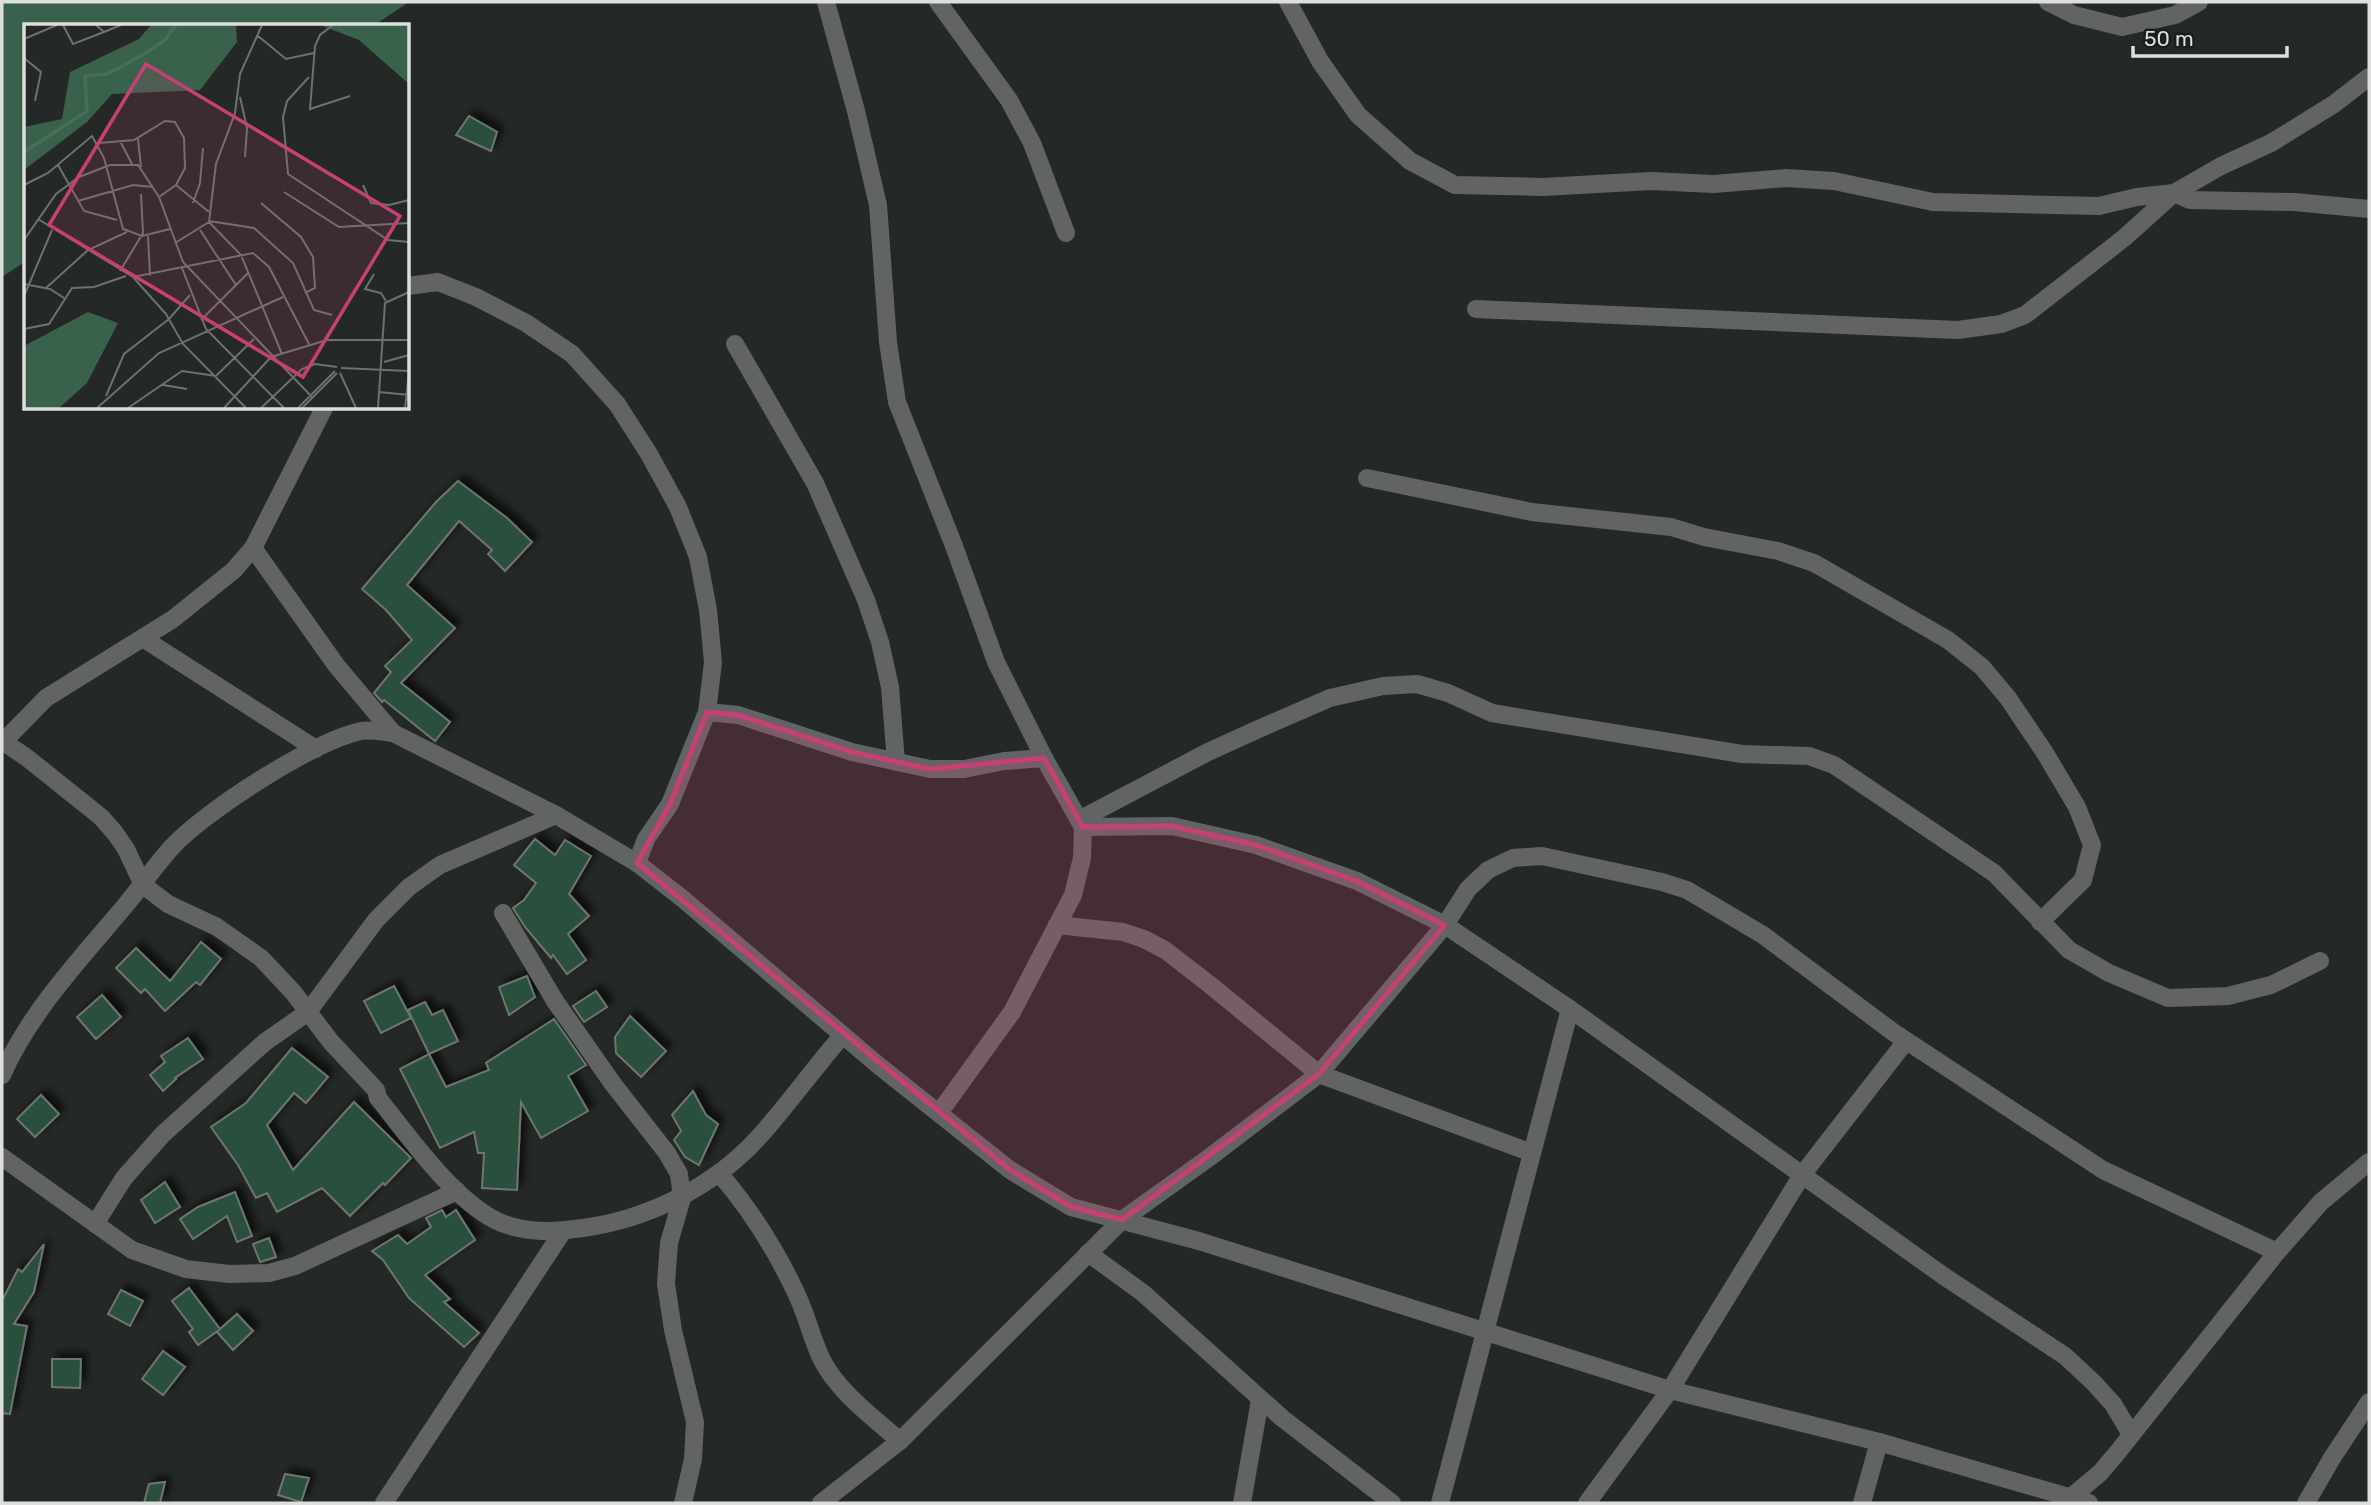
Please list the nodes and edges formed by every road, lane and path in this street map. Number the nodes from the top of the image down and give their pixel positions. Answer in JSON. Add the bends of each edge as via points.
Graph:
{"nodes":[{"id":1,"x":826,"y":2,"type":"edge"},
{"id":2,"x":938,"y":2,"type":"edge"},
{"id":3,"x":1288,"y":2,"type":"edge"},
{"id":4,"x":2048,"y":2,"type":"edge"},
{"id":5,"x":2199,"y":2,"type":"edge"},
{"id":6,"x":2369,"y":77,"type":"edge"},
{"id":7,"x":2174,"y":193,"type":"junction"},
{"id":8,"x":2369,"y":209,"type":"edge"},
{"id":9,"x":1066,"y":233,"type":"dead end"},
{"id":10,"x":410,"y":286,"type":"edge"},
{"id":11,"x":1476,"y":309,"type":"dead end"},
{"id":12,"x":735,"y":344,"type":"dead end"},
{"id":13,"x":323,"y":410,"type":"edge"},
{"id":14,"x":1367,"y":478,"type":"dead end"},
{"id":15,"x":253,"y":548,"type":"junction"},
{"id":16,"x":144,"y":639,"type":"junction"},
{"id":17,"x":707,"y":712,"type":"junction"},
{"id":18,"x":393,"y":733,"type":"junction"},
{"id":19,"x":3,"y":741,"type":"edge"},
{"id":20,"x":316,"y":749,"type":"junction"},
{"id":21,"x":1044,"y":758,"type":"junction"},
{"id":22,"x":897,"y":762,"type":"junction"},
{"id":23,"x":556,"y":816,"type":"junction"},
{"id":24,"x":1081,"y":823,"type":"junction"},
{"id":25,"x":637,"y":863,"type":"junction"},
{"id":26,"x":143,"y":885,"type":"junction"},
{"id":27,"x":503,"y":914,"type":"dead end"},
{"id":28,"x":2040,"y":922,"type":"junction"},
{"id":29,"x":1057,"y":925,"type":"junction"},
{"id":30,"x":1444,"y":925,"type":"junction"},
{"id":31,"x":2319,"y":961,"type":"dead end"},
{"id":32,"x":1570,"y":1009,"type":"junction"},
{"id":33,"x":308,"y":1012,"type":"junction"},
{"id":34,"x":842,"y":1036,"type":"junction"},
{"id":35,"x":1906,"y":1041,"type":"junction"},
{"id":36,"x":1319,"y":1074,"type":"junction"},
{"id":37,"x":2,"y":1075,"type":"edge"},
{"id":38,"x":939,"y":1113,"type":"junction"},
{"id":39,"x":1532,"y":1153,"type":"junction"},
{"id":40,"x":2,"y":1157,"type":"edge"},
{"id":41,"x":2369,"y":1162,"type":"edge"},
{"id":42,"x":719,"y":1173,"type":"junction"},
{"id":43,"x":1802,"y":1175,"type":"junction"},
{"id":44,"x":457,"y":1191,"type":"junction"},
{"id":45,"x":682,"y":1198,"type":"junction"},
{"id":46,"x":1122,"y":1220,"type":"junction"},
{"id":47,"x":95,"y":1224,"type":"junction"},
{"id":48,"x":562,"y":1231,"type":"junction"},
{"id":49,"x":2277,"y":1252,"type":"junction"},
{"id":50,"x":1088,"y":1253,"type":"junction"},
{"id":51,"x":1487,"y":1332,"type":"junction"},
{"id":52,"x":1670,"y":1390,"type":"junction"},
{"id":53,"x":1260,"y":1399,"type":"junction"},
{"id":54,"x":2369,"y":1402,"type":"edge"},
{"id":55,"x":2131,"y":1434,"type":"junction"},
{"id":56,"x":900,"y":1441,"type":"junction"},
{"id":57,"x":1880,"y":1442,"type":"junction"},
{"id":58,"x":2070,"y":1501,"type":"edge"},
{"id":59,"x":384,"y":1503,"type":"edge"},
{"id":60,"x":684,"y":1503,"type":"edge"},
{"id":61,"x":821,"y":1503,"type":"edge"},
{"id":62,"x":1242,"y":1503,"type":"edge"},
{"id":63,"x":1392,"y":1503,"type":"edge"},
{"id":64,"x":1440,"y":1503,"type":"edge"},
{"id":65,"x":1587,"y":1503,"type":"edge"},
{"id":66,"x":1862,"y":1503,"type":"edge"},
{"id":67,"x":2089,"y":1503,"type":"edge"},
{"id":68,"x":2306,"y":1503,"type":"edge"}],
"edges":[{"from":1,"to":21,"type":"street","via":[[878,205],[897,402],[996,662]]},
{"from":2,"to":9,"type":"street","via":[[1027,132]]},
{"from":3,"to":7,"type":"street","via":[[1320,61],[1358,115],[1410,161],[1455,185],[1714,184],[1786,178],[1834,181],[1933,202],[2099,206]]},
{"from":4,"to":5,"type":"street","via":[[2074,15],[2122,27],[2175,15]]},
{"from":6,"to":7,"type":"street","via":[[2271,143]]},
{"from":7,"to":8,"type":"street","via":[[2190,200]]},
{"from":7,"to":11,"type":"street","via":[[2081,273],[2025,315],[2001,324],[1958,330]]},
{"from":10,"to":17,"type":"street","via":[[438,282],[526,323],[572,354],[617,404],[678,507],[698,557],[713,662]]},
{"from":12,"to":22,"type":"street","via":[[816,483],[866,600],[890,687]]},
{"from":13,"to":15,"type":"street"},
{"from":14,"to":28,"type":"street","via":[[1532,512],[1671,527],[1778,551],[1814,563],[1948,640],[1982,667],[2008,698],[2077,807],[2092,845],[2083,880]]},
{"from":15,"to":16,"type":"street","via":[[234,570]]},
{"from":15,"to":18,"type":"street","via":[[336,665]]},
{"from":16,"to":19,"type":"street","via":[[46,698]]},
{"from":16,"to":20,"type":"street"},
{"from":17,"to":22,"type":"street","via":[[738,715]]},
{"from":17,"to":25,"type":"street","via":[[670,804],[646,839]]},
{"from":18,"to":20,"type":"street","via":[[364,730]]},
{"from":18,"to":23,"type":"street"},
{"from":19,"to":26,"type":"street","via":[[101,817],[115,832]]},
{"from":20,"to":26,"type":"street","via":[[220,808],[172,848]]},
{"from":21,"to":22,"type":"street","via":[[964,769],[930,769]]},
{"from":21,"to":24,"type":"street"},
{"from":23,"to":25,"type":"street"},
{"from":23,"to":33,"type":"street","via":[[440,865],[409,887],[376,920]]},
{"from":24,"to":28,"type":"street","via":[[1208,752],[1330,698],[1417,684],[1492,713],[1742,754],[1809,756],[1834,765],[1994,873]]},
{"from":24,"to":29,"type":"street","via":[[1082,858],[1073,895]]},
{"from":24,"to":30,"type":"street","via":[[1172,826],[1255,845],[1357,881]]},
{"from":25,"to":34,"type":"street"},
{"from":26,"to":33,"type":"street","via":[[168,904],[217,926],[261,958]]},
{"from":26,"to":37,"type":"street","via":[[54,990]]},
{"from":27,"to":45,"type":"street","via":[[555,1001],[667,1153],[679,1174]]},
{"from":28,"to":31,"type":"street","via":[[2069,950],[2168,998],[2228,996],[2272,985]]},
{"from":29,"to":36,"type":"street","via":[[1123,932],[1165,950]]},
{"from":29,"to":38,"type":"street","via":[[1012,1012]]},
{"from":30,"to":32,"type":"street"},
{"from":30,"to":35,"type":"street","via":[[1468,889],[1488,870],[1513,858],[1542,856],[1662,882],[1687,890],[1763,935]]},
{"from":30,"to":36,"type":"street"},
{"from":32,"to":39,"type":"street"},
{"from":32,"to":43,"type":"street"},
{"from":33,"to":44,"type":"street"},
{"from":33,"to":47,"type":"street","via":[[265,1042],[163,1134],[124,1178]]},
{"from":34,"to":38,"type":"street"},
{"from":34,"to":42,"type":"street","via":[[758,1139]]},
{"from":35,"to":43,"type":"street"},
{"from":35,"to":49,"type":"street","via":[[2103,1170]]},
{"from":36,"to":39,"type":"street"},
{"from":36,"to":46,"type":"street"},
{"from":38,"to":46,"type":"street","via":[[1010,1170],[1071,1208]]},
{"from":39,"to":51,"type":"street"},
{"from":40,"to":47,"type":"street"},
{"from":41,"to":49,"type":"street","via":[[2321,1202]]},
{"from":42,"to":45,"type":"street"},
{"from":42,"to":56,"type":"street","via":[[781,1264],[823,1361],[840,1384]]},
{"from":43,"to":52,"type":"street"},
{"from":43,"to":55,"type":"street","via":[[2065,1356],[2113,1404]]},
{"from":44,"to":47,"type":"street","via":[[338,1248],[269,1273],[186,1269],[132,1250]]},
{"from":44,"to":48,"type":"street","via":[[494,1219],[527,1231]]},
{"from":45,"to":48,"type":"street","via":[[604,1225]]},
{"from":45,"to":60,"type":"street","via":[[669,1242],[666,1284],[695,1422]]},
{"from":46,"to":50,"type":"street"},
{"from":46,"to":51,"type":"street"},
{"from":48,"to":59,"type":"street"},
{"from":49,"to":55,"type":"street"},
{"from":50,"to":53,"type":"street","via":[[1143,1293]]},
{"from":50,"to":56,"type":"street"},
{"from":51,"to":52,"type":"street"},
{"from":51,"to":64,"type":"street"},
{"from":52,"to":57,"type":"street"},
{"from":52,"to":65,"type":"street"},
{"from":53,"to":62,"type":"street"},
{"from":53,"to":63,"type":"street"},
{"from":54,"to":68,"type":"street"},
{"from":55,"to":58,"type":"street"},
{"from":56,"to":61,"type":"street"},
{"from":57,"to":58,"type":"street"},
{"from":57,"to":66,"type":"street"},
{"from":58,"to":67,"type":"street"}]}
